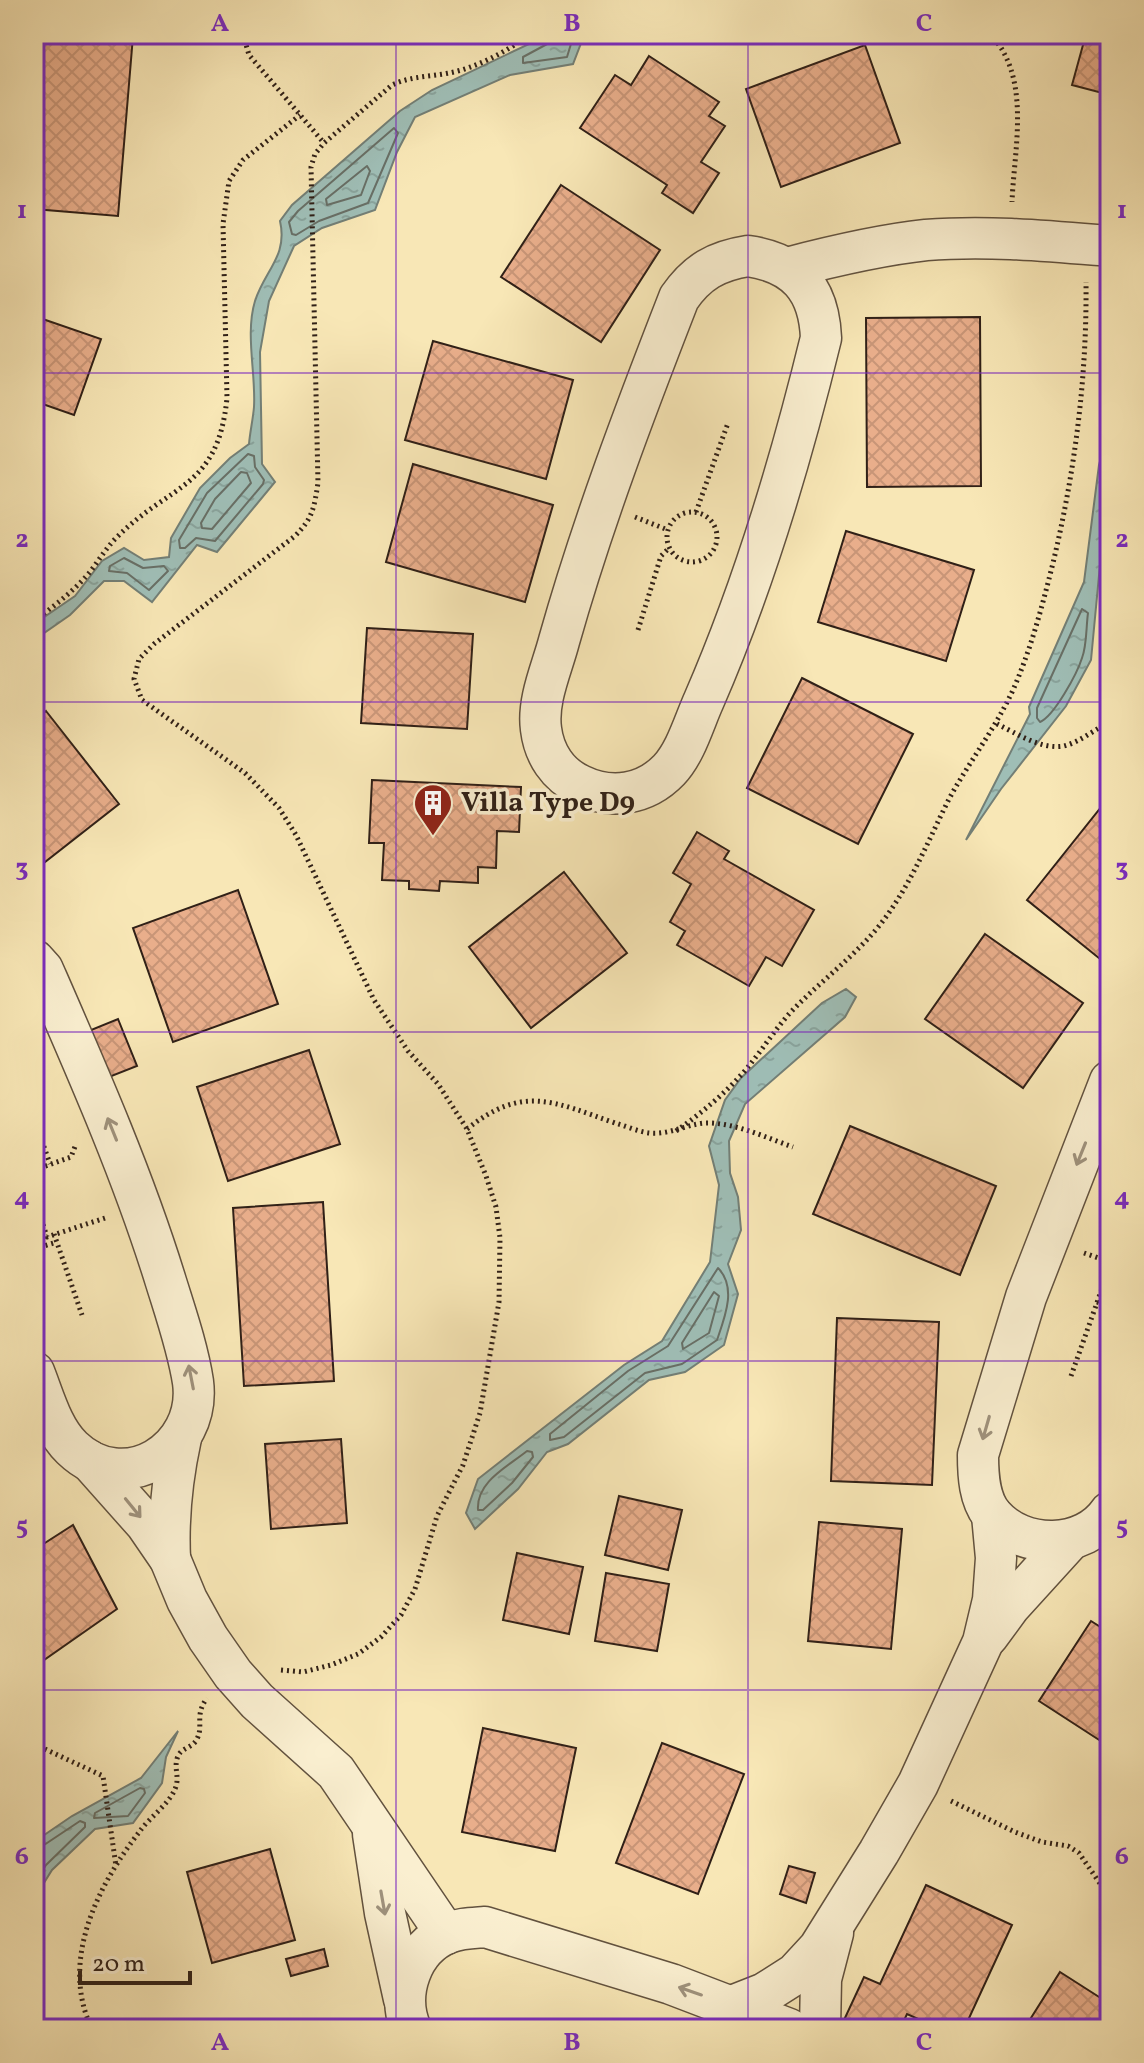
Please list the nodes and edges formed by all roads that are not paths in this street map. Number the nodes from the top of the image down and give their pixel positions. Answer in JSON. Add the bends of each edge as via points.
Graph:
{"nodes":[{"id":1,"x":1098,"y":245,"type":"edge"},
{"id":2,"x":787,"y":268,"type":"junction"},
{"id":3,"x":34,"y":960,"type":"edge"},
{"id":4,"x":1110,"y":1081,"type":"edge"},
{"id":5,"x":34,"y":1372,"type":"edge"},
{"id":6,"x":181,"y":1438,"type":"junction"},
{"id":7,"x":90,"y":1461,"type":"junction"},
{"id":8,"x":1110,"y":1512,"type":"edge"},
{"id":9,"x":992,"y":1515,"type":"junction"},
{"id":10,"x":1070,"y":1540,"type":"junction"},
{"id":11,"x":170,"y":1559,"type":"junction"},
{"id":12,"x":983,"y":1642,"type":"junction"},
{"id":13,"x":372,"y":1826,"type":"junction"},
{"id":14,"x":838,"y":1918,"type":"junction"},
{"id":15,"x":446,"y":1934,"type":"junction"},
{"id":16,"x":732,"y":2006,"type":"junction"},
{"id":17,"x":408,"y":2014,"type":"edge"},
{"id":18,"x":789,"y":2029,"type":"edge"},
{"id":19,"x":820,"y":2029,"type":"edge"}],
"edges":[{"from":1,"to":2,"type":"street","via":[[927,240]]},
{"from":2,"to":2,"type":"street","via":[[748,256],[708,267],[691,281],[679,298],[639,400],[583,562],[541,709],[541,730],[556,768],[593,791],[635,792],[670,769],[744,599],[821,338],[814,298]]},
{"from":6,"to":3,"type":"street","one_way":true,"via":[[190,1420],[193,1379],[168,1290],[110,1125]]},
{"from":4,"to":9,"type":"street","one_way":true,"via":[[1031,1282],[978,1455],[978,1477]]},
{"from":5,"to":7,"type":"street","via":[[60,1433]]},
{"from":6,"to":7,"type":"street","via":[[149,1463],[119,1468]]},
{"from":6,"to":11,"type":"street","via":[[172,1478]]},
{"from":7,"to":11,"type":"street","one_way":true},
{"from":8,"to":10,"type":"street","via":[[1090,1531]]},
{"from":9,"to":10,"type":"street","via":[[1029,1538]]},
{"from":9,"to":12,"type":"street","via":[[996,1558]]},
{"from":10,"to":12,"type":"street"},
{"from":11,"to":13,"type":"street","via":[[194,1612],[233,1674],[336,1772]]},
{"from":12,"to":14,"type":"street","via":[[918,1784]]},
{"from":13,"to":15,"type":"street"},
{"from":13,"to":17,"type":"street","one_way":true},
{"from":14,"to":16,"type":"street","via":[[795,1974]]},
{"from":14,"to":19,"type":"street","via":[[821,1979]]},
{"from":16,"to":15,"type":"street","one_way":true,"via":[[485,1927]]},
{"from":15,"to":17,"type":"street","via":[[429,1945],[407,1979]]},
{"from":16,"to":18,"type":"street"}]}
